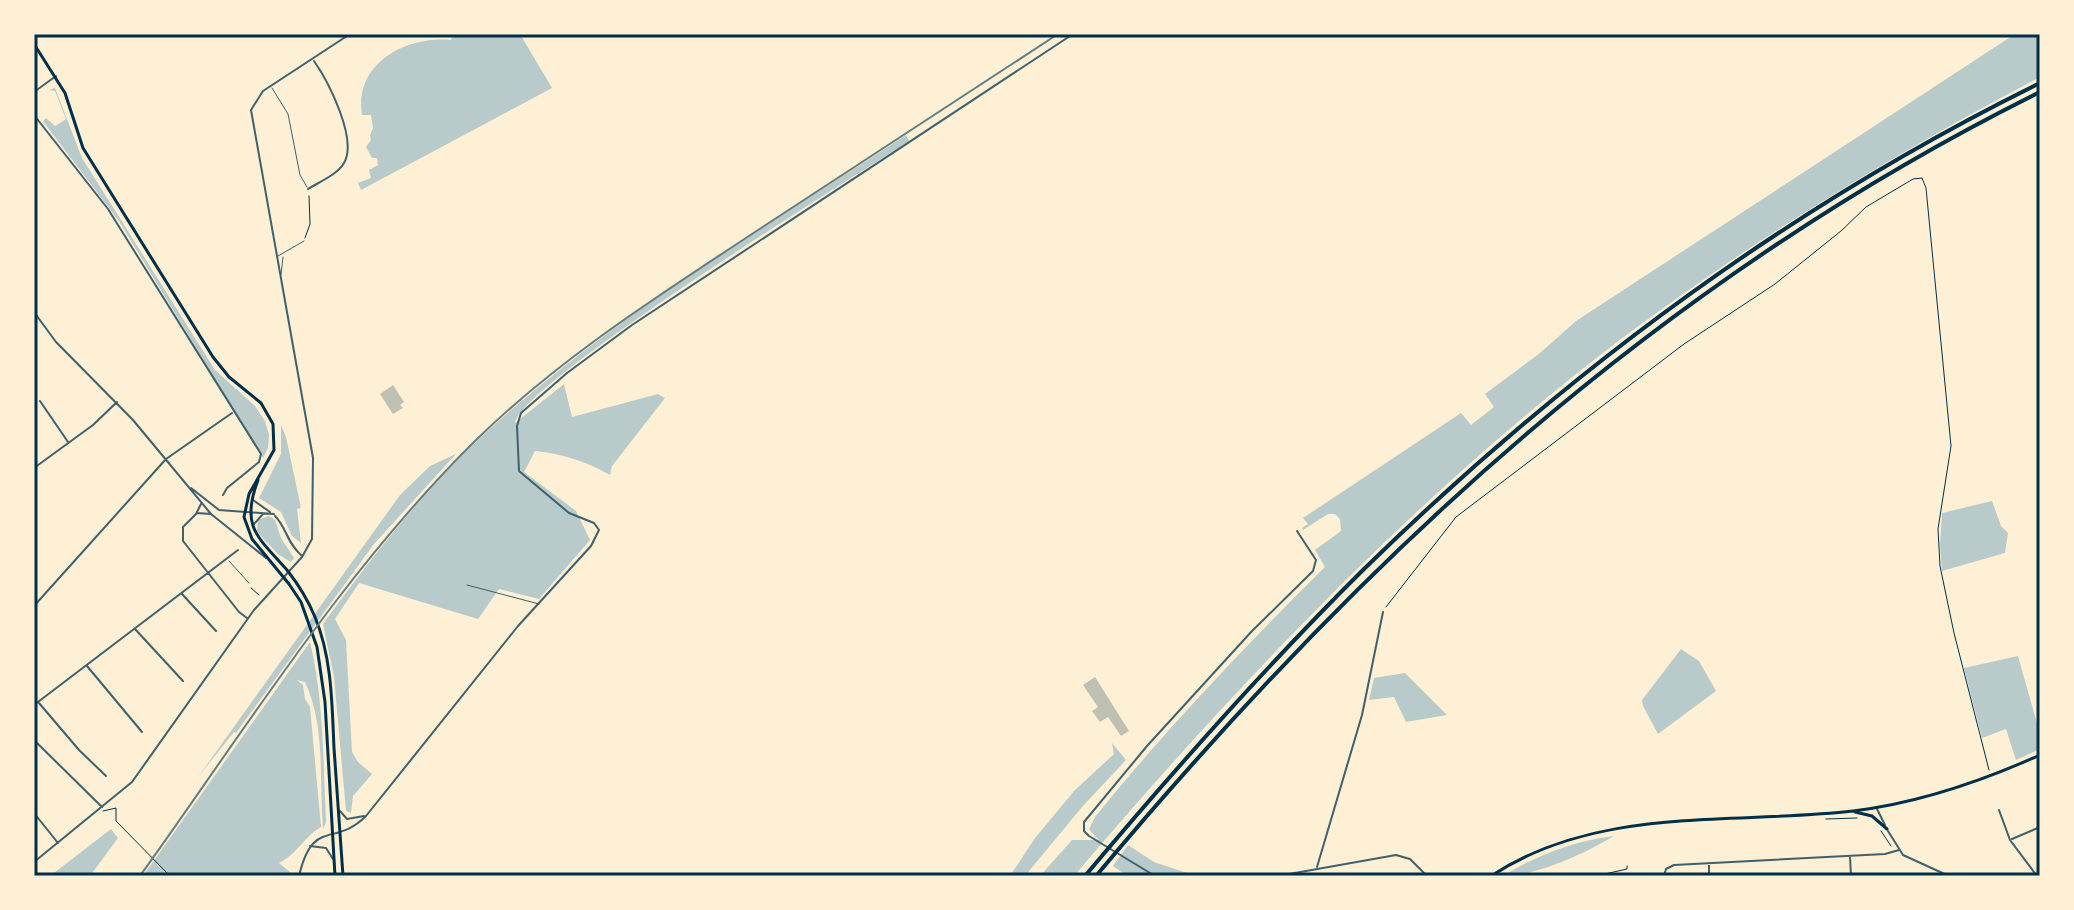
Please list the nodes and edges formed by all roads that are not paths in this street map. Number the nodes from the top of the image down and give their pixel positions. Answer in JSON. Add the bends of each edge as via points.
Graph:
{"nodes":[{"id":1,"x":350,"y":34,"type":"edge"},
{"id":2,"x":1073,"y":34,"type":"edge"},
{"id":3,"x":34,"y":44,"type":"edge"},
{"id":4,"x":313,"y":58,"type":"junction"},
{"id":5,"x":56,"y":76,"type":"junction"},
{"id":6,"x":2040,"y":83,"type":"edge"},
{"id":7,"x":271,"y":86,"type":"junction"},
{"id":8,"x":34,"y":92,"type":"edge"},
{"id":9,"x":2040,"y":92,"type":"edge"},
{"id":10,"x":34,"y":115,"type":"edge"},
{"id":11,"x":308,"y":189,"type":"joint"},
{"id":12,"x":304,"y":241,"type":"road end"},
{"id":13,"x":285,"y":254,"type":"junction"},
{"id":14,"x":276,"y":256,"type":"junction"},
{"id":15,"x":280,"y":277,"type":"junction"},
{"id":16,"x":34,"y":313,"type":"edge"},
{"id":17,"x":40,"y":401,"type":"dead end"},
{"id":18,"x":117,"y":402,"type":"junction"},
{"id":19,"x":233,"y":412,"type":"junction"},
{"id":20,"x":68,"y":443,"type":"junction"},
{"id":21,"x":166,"y":459,"type":"junction"},
{"id":22,"x":34,"y":468,"type":"edge"},
{"id":23,"x":260,"y":478,"type":"junction"},
{"id":24,"x":187,"y":484,"type":"junction"},
{"id":25,"x":223,"y":495,"type":"dead end"},
{"id":26,"x":252,"y":498,"type":"junction"},
{"id":27,"x":201,"y":502,"type":"junction"},
{"id":28,"x":244,"y":512,"type":"junction"},
{"id":29,"x":250,"y":513,"type":"junction"},
{"id":30,"x":196,"y":514,"type":"junction"},
{"id":31,"x":211,"y":514,"type":"junction"},
{"id":32,"x":264,"y":514,"type":"junction"},
{"id":33,"x":274,"y":514,"type":"junction"},
{"id":34,"x":252,"y":528,"type":"junction"},
{"id":35,"x":1297,"y":531,"type":"dead end"},
{"id":36,"x":238,"y":550,"type":"dead end"},
{"id":37,"x":302,"y":557,"type":"junction"},
{"id":38,"x":227,"y":559,"type":"junction"},
{"id":39,"x":269,"y":560,"type":"junction"},
{"id":40,"x":208,"y":574,"type":"junction"},
{"id":41,"x":249,"y":583,"type":"road end"},
{"id":42,"x":467,"y":585,"type":"dead end"},
{"id":43,"x":182,"y":594,"type":"junction"},
{"id":44,"x":539,"y":604,"type":"junction"},
{"id":45,"x":34,"y":606,"type":"edge"},
{"id":46,"x":1383,"y":612,"type":"road end"},
{"id":47,"x":249,"y":618,"type":"junction"},
{"id":48,"x":135,"y":629,"type":"junction"},
{"id":49,"x":216,"y":631,"type":"dead end"},
{"id":50,"x":87,"y":666,"type":"junction"},
{"id":51,"x":183,"y":681,"type":"dead end"},
{"id":52,"x":38,"y":702,"type":"junction"},
{"id":53,"x":34,"y":705,"type":"edge"},
{"id":54,"x":142,"y":732,"type":"dead end"},
{"id":55,"x":34,"y":740,"type":"edge"},
{"id":56,"x":2040,"y":755,"type":"edge"},
{"id":57,"x":106,"y":776,"type":"dead end"},
{"id":58,"x":1876,"y":807,"type":"junction"},
{"id":59,"x":102,"y":808,"type":"junction"},
{"id":60,"x":338,"y":809,"type":"junction"},
{"id":61,"x":1999,"y":810,"type":"dead end"},
{"id":62,"x":1852,"y":811,"type":"junction"},
{"id":63,"x":34,"y":813,"type":"edge"},
{"id":64,"x":366,"y":816,"type":"junction"},
{"id":65,"x":2040,"y":827,"type":"edge"},
{"id":66,"x":1887,"y":829,"type":"junction"},
{"id":67,"x":340,"y":831,"type":"junction"},
{"id":68,"x":332,"y":834,"type":"junction"},
{"id":69,"x":2010,"y":840,"type":"junction"},
{"id":70,"x":58,"y":843,"type":"junction"},
{"id":71,"x":309,"y":846,"type":"junction"},
{"id":72,"x":1897,"y":851,"type":"junction"},
{"id":73,"x":1850,"y":856,"type":"junction"},
{"id":74,"x":334,"y":861,"type":"junction"},
{"id":75,"x":1709,"y":861,"type":"junction"},
{"id":76,"x":34,"y":862,"type":"edge"},
{"id":77,"x":1317,"y":867,"type":"junction"},
{"id":78,"x":299,"y":876,"type":"edge"},
{"id":79,"x":335,"y":876,"type":"edge"},
{"id":80,"x":343,"y":876,"type":"edge"},
{"id":81,"x":1085,"y":876,"type":"edge"},
{"id":82,"x":1096,"y":876,"type":"edge"},
{"id":83,"x":1155,"y":876,"type":"edge"},
{"id":84,"x":1278,"y":876,"type":"edge"},
{"id":85,"x":1427,"y":876,"type":"edge"},
{"id":86,"x":1491,"y":876,"type":"edge"},
{"id":87,"x":1664,"y":876,"type":"edge"},
{"id":88,"x":1709,"y":876,"type":"edge"},
{"id":89,"x":1851,"y":876,"type":"edge"},
{"id":90,"x":1949,"y":876,"type":"edge"},
{"id":91,"x":2037,"y":876,"type":"edge"}],
"edges":[{"from":1,"to":4,"type":"street"},
{"from":2,"to":44,"type":"street","via":[[632,325],[526,409],[517,426],[517,468],[569,513],[599,530]]},
{"from":3,"to":5,"type":"main road"},
{"from":4,"to":7,"type":"street"},
{"from":4,"to":11,"type":"street","via":[[333,94],[347,155],[342,166]]},
{"from":5,"to":8,"type":"street"},
{"from":5,"to":23,"type":"main road","via":[[83,148],[213,357],[270,416],[274,450]]},
{"from":6,"to":81,"type":"highway","via":[[1919,147],[1806,216],[1661,316],[1547,404],[1333,601],[1228,711]]},
{"from":7,"to":11,"type":"lane","via":[[288,114],[300,175]]},
{"from":7,"to":14,"type":"street","via":[[258,96],[251,119]]},
{"from":9,"to":82,"type":"highway","via":[[1809,223],[1676,315],[1555,409],[1326,618]]},
{"from":10,"to":19,"type":"street","via":[[108,209]]},
{"from":12,"to":13,"type":"lane"},
{"from":13,"to":14,"type":"lane"},
{"from":13,"to":15,"type":"lane"},
{"from":14,"to":15,"type":"street"},
{"from":15,"to":37,"type":"street","via":[[313,458],[313,534]]},
{"from":16,"to":18,"type":"street"},
{"from":17,"to":20,"type":"street"},
{"from":18,"to":20,"type":"street"},
{"from":18,"to":21,"type":"street"},
{"from":19,"to":21,"type":"street"},
{"from":19,"to":25,"type":"street","via":[[261,458]]},
{"from":20,"to":22,"type":"street"},
{"from":21,"to":24,"type":"street"},
{"from":21,"to":45,"type":"street"},
{"from":23,"to":26,"type":"main road"},
{"from":23,"to":28,"type":"main road"},
{"from":24,"to":27,"type":"street"},
{"from":24,"to":28,"type":"street","via":[[215,508]]},
{"from":26,"to":29,"type":"main road"},
{"from":26,"to":33,"type":"street"},
{"from":27,"to":30,"type":"street"},
{"from":27,"to":31,"type":"street"},
{"from":28,"to":29,"type":"street"},
{"from":28,"to":39,"type":"main road","via":[[252,539]]},
{"from":29,"to":32,"type":"street"},
{"from":29,"to":34,"type":"main road"},
{"from":30,"to":31,"type":"street"},
{"from":30,"to":40,"type":"street","via":[[181,535]]},
{"from":31,"to":39,"type":"street"},
{"from":32,"to":33,"type":"street"},
{"from":32,"to":34,"type":"street"},
{"from":33,"to":37,"type":"street"},
{"from":34,"to":60,"type":"main road","via":[[306,598],[320,631],[327,660]]},
{"from":35,"to":83,"type":"street","via":[[1316,560],[1313,571],[1252,631],[1084,822],[1089,836]]},
{"from":36,"to":38,"type":"street"},
{"from":37,"to":47,"type":"street"},
{"from":38,"to":40,"type":"street"},
{"from":38,"to":41,"type":"lane"},
{"from":39,"to":68,"type":"main road","via":[[301,602],[314,634]]},
{"from":40,"to":43,"type":"street"},
{"from":40,"to":47,"type":"street"},
{"from":42,"to":44,"type":"lane"},
{"from":43,"to":48,"type":"street"},
{"from":43,"to":49,"type":"street"},
{"from":44,"to":64,"type":"street"},
{"from":46,"to":77,"type":"street","via":[[1362,715]]},
{"from":47,"to":59,"type":"street","via":[[140,772]]},
{"from":48,"to":50,"type":"street"},
{"from":48,"to":51,"type":"street"},
{"from":50,"to":52,"type":"street"},
{"from":50,"to":54,"type":"street"},
{"from":52,"to":53,"type":"street"},
{"from":52,"to":57,"type":"street"},
{"from":55,"to":59,"type":"street"},
{"from":56,"to":58,"type":"main road","via":[[1990,777]]},
{"from":58,"to":62,"type":"main road"},
{"from":58,"to":66,"type":"street"},
{"from":59,"to":70,"type":"street"},
{"from":60,"to":64,"type":"street","via":[[347,819]]},
{"from":60,"to":67,"type":"main road"},
{"from":61,"to":69,"type":"street"},
{"from":62,"to":66,"type":"main road","via":[[1872,816]]},
{"from":62,"to":86,"type":"main road","via":[[1611,829],[1546,848]]},
{"from":63,"to":70,"type":"street"},
{"from":64,"to":67,"type":"street"},
{"from":65,"to":69,"type":"street"},
{"from":66,"to":72,"type":"street"},
{"from":67,"to":68,"type":"street"},
{"from":67,"to":80,"type":"main road"},
{"from":68,"to":71,"type":"street"},
{"from":68,"to":74,"type":"main road"},
{"from":69,"to":91,"type":"street"},
{"from":70,"to":76,"type":"street"},
{"from":71,"to":74,"type":"street","via":[[326,848]]},
{"from":71,"to":78,"type":"street"},
{"from":72,"to":73,"type":"street"},
{"from":72,"to":90,"type":"street"},
{"from":73,"to":75,"type":"street"},
{"from":73,"to":89,"type":"street"},
{"from":74,"to":79,"type":"main road"},
{"from":75,"to":87,"type":"street","via":[[1669,866]]},
{"from":75,"to":88,"type":"street"},
{"from":77,"to":84,"type":"street"},
{"from":77,"to":85,"type":"street","via":[[1399,855]]}]}
